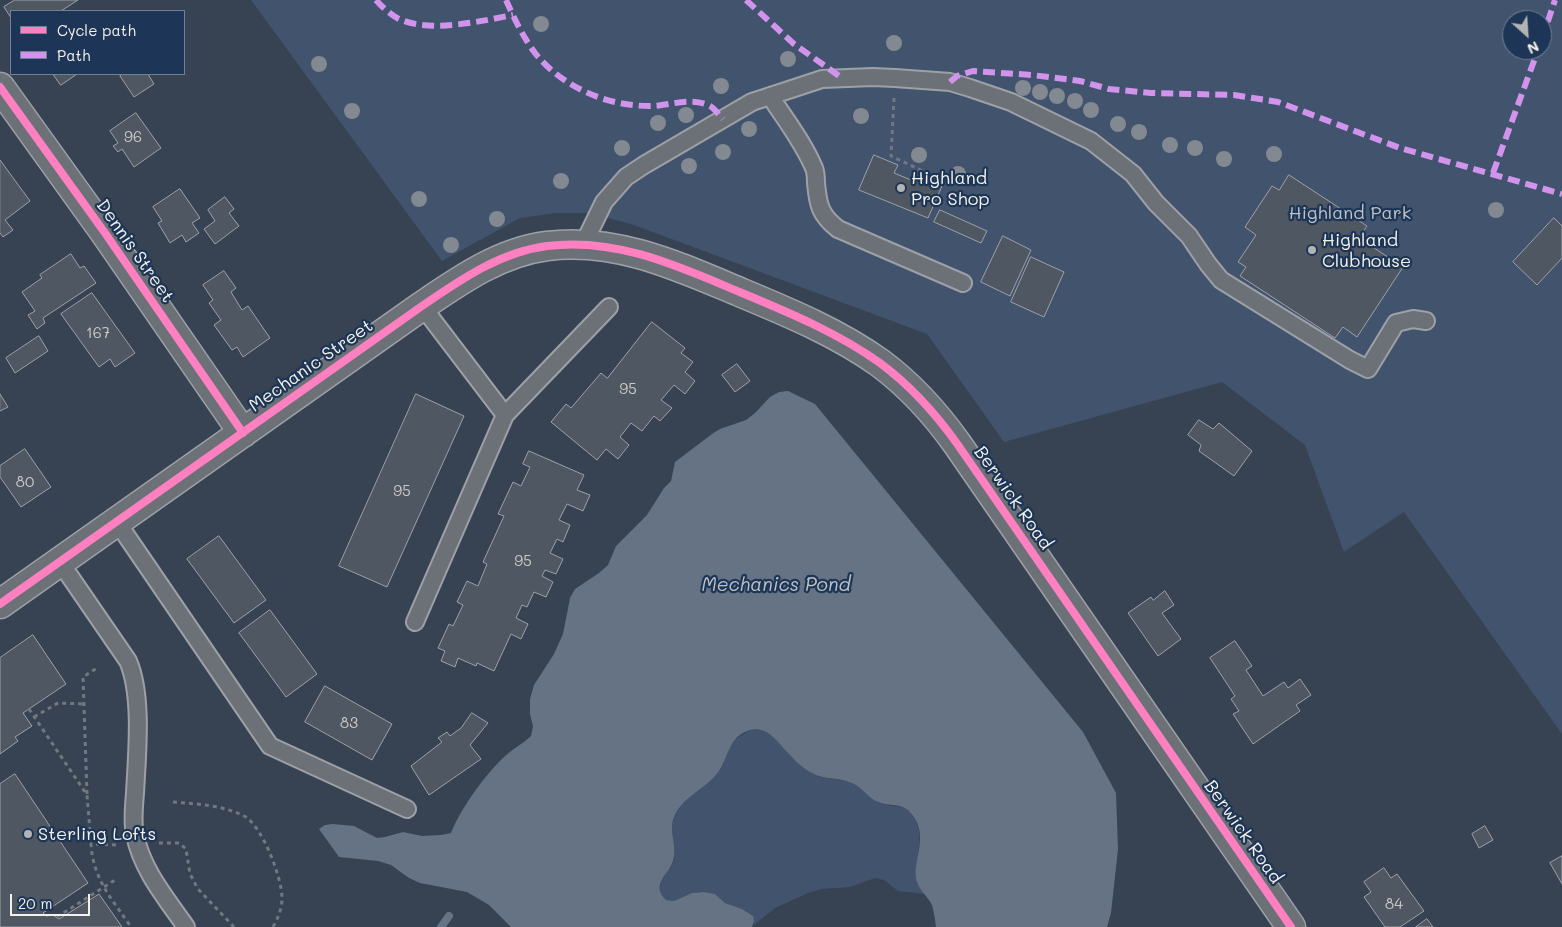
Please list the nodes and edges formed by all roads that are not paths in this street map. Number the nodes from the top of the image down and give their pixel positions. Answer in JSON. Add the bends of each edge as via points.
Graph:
{"nodes":[{"id":1,"x":1,"y":92,"type":"edge"},
{"id":2,"x":770,"y":96,"type":"junction"},
{"id":3,"x":583,"y":245,"type":"junction"},
{"id":4,"x":962,"y":283,"type":"dead end"},
{"id":5,"x":422,"y":306,"type":"junction"},
{"id":6,"x":608,"y":307,"type":"dead end"},
{"id":7,"x":1426,"y":321,"type":"dead end"},
{"id":8,"x":505,"y":414,"type":"junction"},
{"id":9,"x":243,"y":433,"type":"junction"},
{"id":10,"x":117,"y":522,"type":"junction"},
{"id":11,"x":60,"y":562,"type":"junction"},
{"id":12,"x":0,"y":604,"type":"edge"},
{"id":13,"x":415,"y":622,"type":"dead end"},
{"id":14,"x":407,"y":809,"type":"dead end"},
{"id":15,"x":186,"y":927,"type":"edge"},
{"id":16,"x":1291,"y":927,"type":"edge"}],
"edges":[{"from":1,"to":9,"type":"street","name":"Dennis Street"},
{"from":2,"to":3,"type":"lane","via":[[752,102],[626,177],[604,202]]},
{"from":2,"to":4,"type":"lane","via":[[815,170],[821,213],[829,222],[838,229]]},
{"from":2,"to":7,"type":"lane","via":[[822,79],[873,77],[950,82],[1011,102],[1091,141],[1133,174],[1189,236],[1221,280],[1350,360],[1368,369],[1396,323],[1413,319]]},
{"from":3,"to":5,"type":"street","name":"Mechanic Street","via":[[548,246],[511,255],[465,278]]},
{"from":3,"to":16,"type":"street","name":"Berwick Road","via":[[632,251],[655,258],[776,307],[859,349],[909,388],[958,445]]},
{"from":5,"to":8,"type":"lane"},
{"from":5,"to":9,"type":"street","name":"Mechanic Street"},
{"from":6,"to":8,"type":"lane"},
{"from":8,"to":13,"type":"lane"},
{"from":9,"to":10,"type":"street","name":"Mechanic Street"},
{"from":10,"to":11,"type":"street","name":"Mechanic Street"},
{"from":10,"to":14,"type":"lane","via":[[270,746]]},
{"from":11,"to":12,"type":"street","name":"Mechanic Street"},
{"from":11,"to":15,"type":"lane","via":[[128,661],[132,672],[137,739],[135,834],[148,869]]}]}
